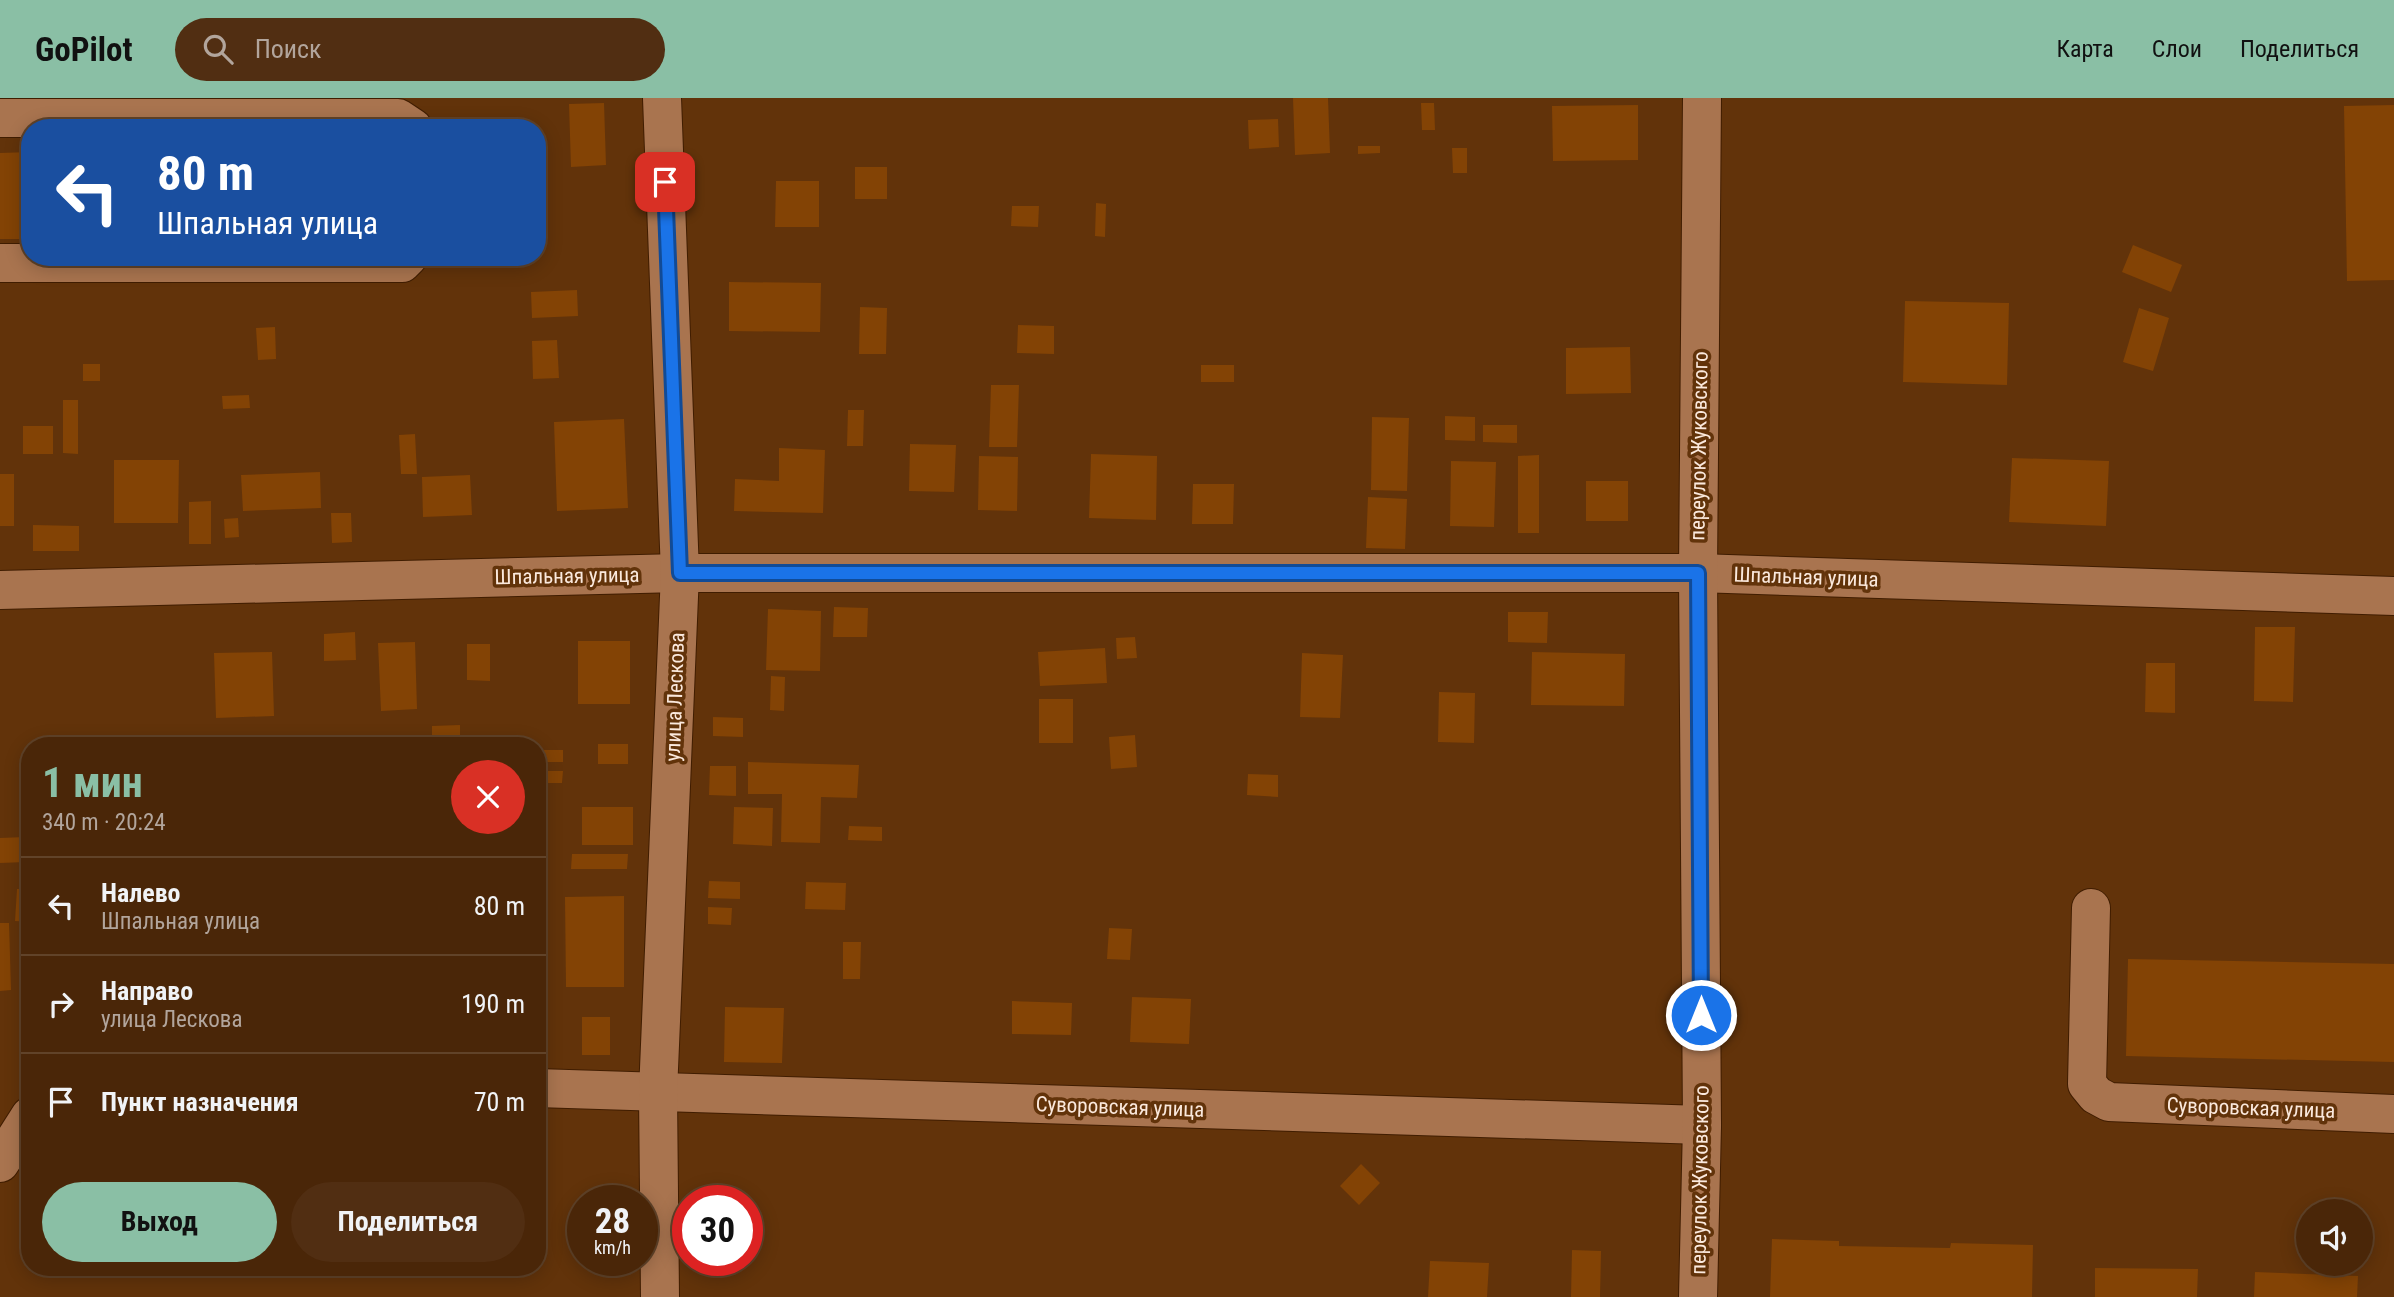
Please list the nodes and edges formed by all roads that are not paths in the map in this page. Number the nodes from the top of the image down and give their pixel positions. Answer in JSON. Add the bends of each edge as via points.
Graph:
{"nodes":[{"id":1,"x":662,"y":98,"type":"edge"},
{"id":2,"x":1702,"y":98,"type":"edge"},
{"id":3,"x":0,"y":118,"type":"edge"},
{"id":4,"x":400,"y":119,"type":"edge"},
{"id":5,"x":0,"y":263,"type":"edge"},
{"id":6,"x":21,"y":263,"type":"edge"},
{"id":7,"x":680,"y":573,"type":"junction"},
{"id":8,"x":1698,"y":573,"type":"junction"},
{"id":9,"x":0,"y":590,"type":"edge"},
{"id":10,"x":2394,"y":596,"type":"edge"},
{"id":11,"x":2091,"y":908,"type":"dead end"},
{"id":12,"x":546,"y":1088,"type":"edge"},
{"id":13,"x":658,"y":1092,"type":"junction"},
{"id":14,"x":2394,"y":1114,"type":"edge"},
{"id":15,"x":1702,"y":1125,"type":"junction"},
{"id":16,"x":21,"y":1130,"type":"edge"},
{"id":17,"x":0,"y":1163,"type":"edge"},
{"id":18,"x":660,"y":1297,"type":"edge"},
{"id":19,"x":1698,"y":1297,"type":"edge"}],
"edges":[{"from":1,"to":7,"type":"street","name":"улица Лескова"},
{"from":2,"to":8,"type":"street","name":"переулок Жуковского"},
{"from":3,"to":4,"type":"street"},
{"from":5,"to":6,"type":"street"},
{"from":7,"to":8,"type":"street","name":"Шпальная улица"},
{"from":7,"to":9,"type":"street","name":"Шпальная улица"},
{"from":7,"to":13,"type":"street","name":"улица Лескова"},
{"from":8,"to":10,"type":"street","name":"Шпальная улица"},
{"from":8,"to":15,"type":"street","name":"переулок Жуковского"},
{"from":11,"to":14,"type":"street","name":"Суворовская улица","via":[[2087,1084],[2096,1094],[2109,1102]]},
{"from":12,"to":13,"type":"street","name":"Суворовская улица"},
{"from":13,"to":15,"type":"street","name":"Суворовская улица"},
{"from":13,"to":18,"type":"street","name":"улица Лескова"},
{"from":15,"to":19,"type":"street","name":"переулок Жуковского"},
{"from":16,"to":17,"type":"street"}]}
